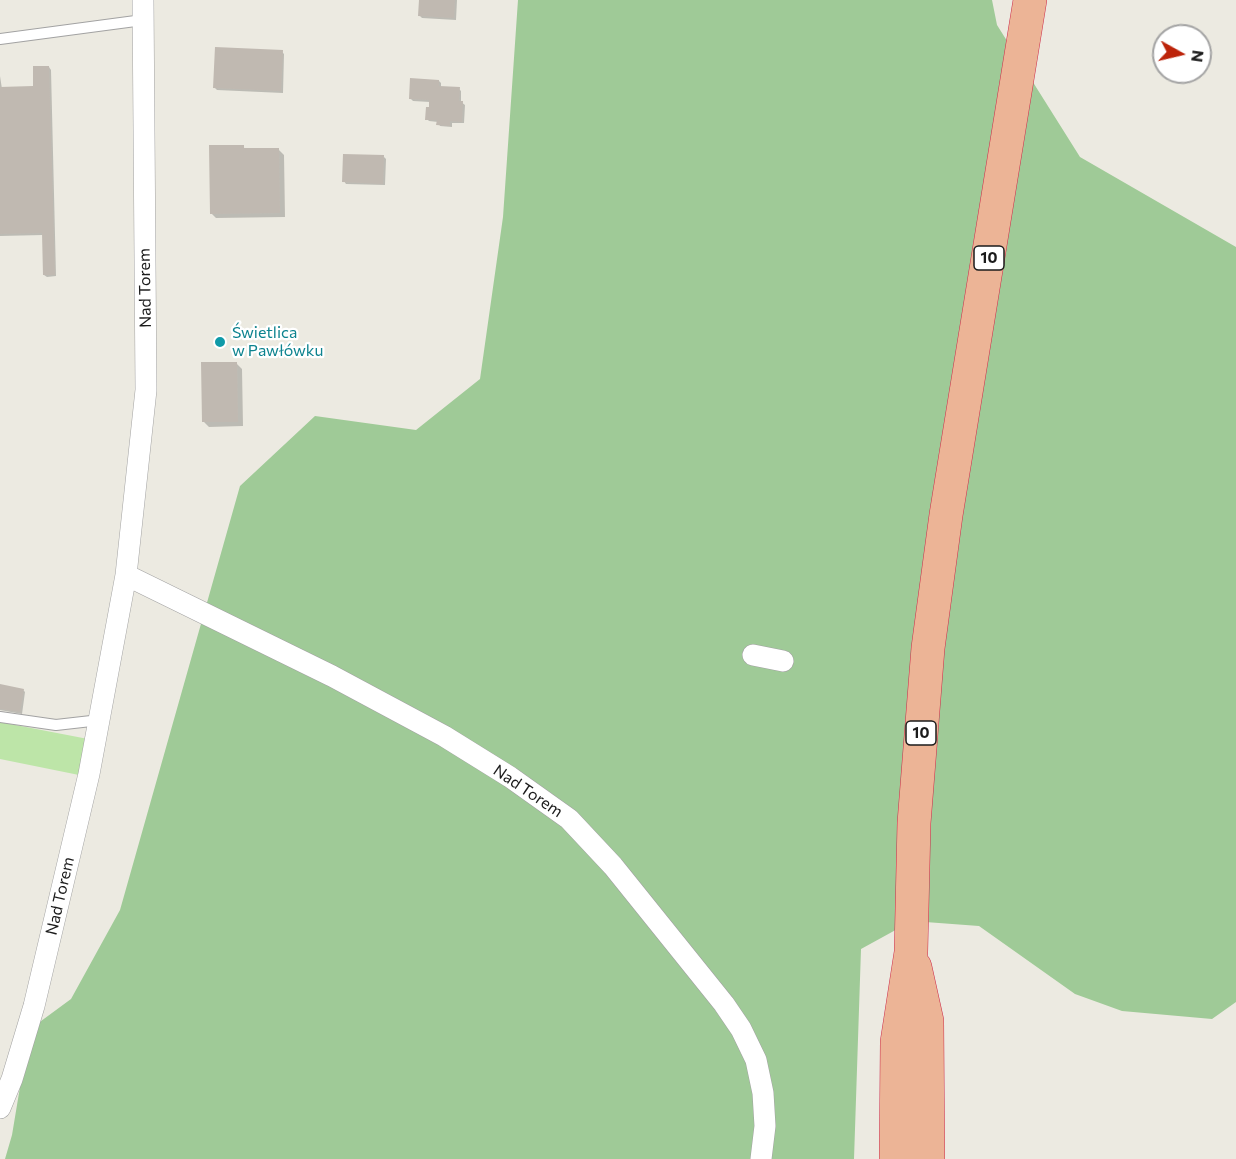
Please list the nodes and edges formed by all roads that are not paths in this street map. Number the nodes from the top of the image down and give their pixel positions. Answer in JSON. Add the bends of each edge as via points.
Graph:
{"nodes":[{"id":1,"x":1030,"y":0,"type":"edge"},
{"id":2,"x":143,"y":10,"type":"edge"},
{"id":3,"x":0,"y":39,"type":"edge"},
{"id":4,"x":126,"y":575,"type":"junction"},
{"id":5,"x":753,"y":655,"type":"dead end"},
{"id":6,"x":783,"y":661,"type":"dead end"},
{"id":7,"x":0,"y":717,"type":"edge"},
{"id":8,"x":100,"y":720,"type":"junction"},
{"id":9,"x":911,"y":952,"type":"junction"},
{"id":10,"x":0,"y":1108,"type":"edge"},
{"id":11,"x":761,"y":1159,"type":"edge"},
{"id":12,"x":896,"y":1159,"type":"edge"},
{"id":13,"x":928,"y":1159,"type":"edge"}],
"edges":[{"from":1,"to":9,"type":"highway","number":"10","via":[[928,648],[914,824]]},
{"from":2,"to":3,"type":"lane"},
{"from":2,"to":4,"type":"street","name":"Nad Torem","via":[[146,390]]},
{"from":4,"to":8,"type":"street","name":"Nad Torem"},
{"from":4,"to":11,"type":"street","name":"Nad Torem","via":[[444,736],[569,819],[613,866],[741,1029],[756,1060],[763,1093]]},
{"from":5,"to":6,"type":"street"},
{"from":7,"to":8,"type":"lane","via":[[56,725]]},
{"from":8,"to":10,"type":"street","name":"Nad Torem","via":[[34,1006]]},
{"from":9,"to":12,"type":"highway","number":"10","via":[[897,1042]]},
{"from":9,"to":13,"type":"highway","number":"10","via":[[927,1021]]}]}
